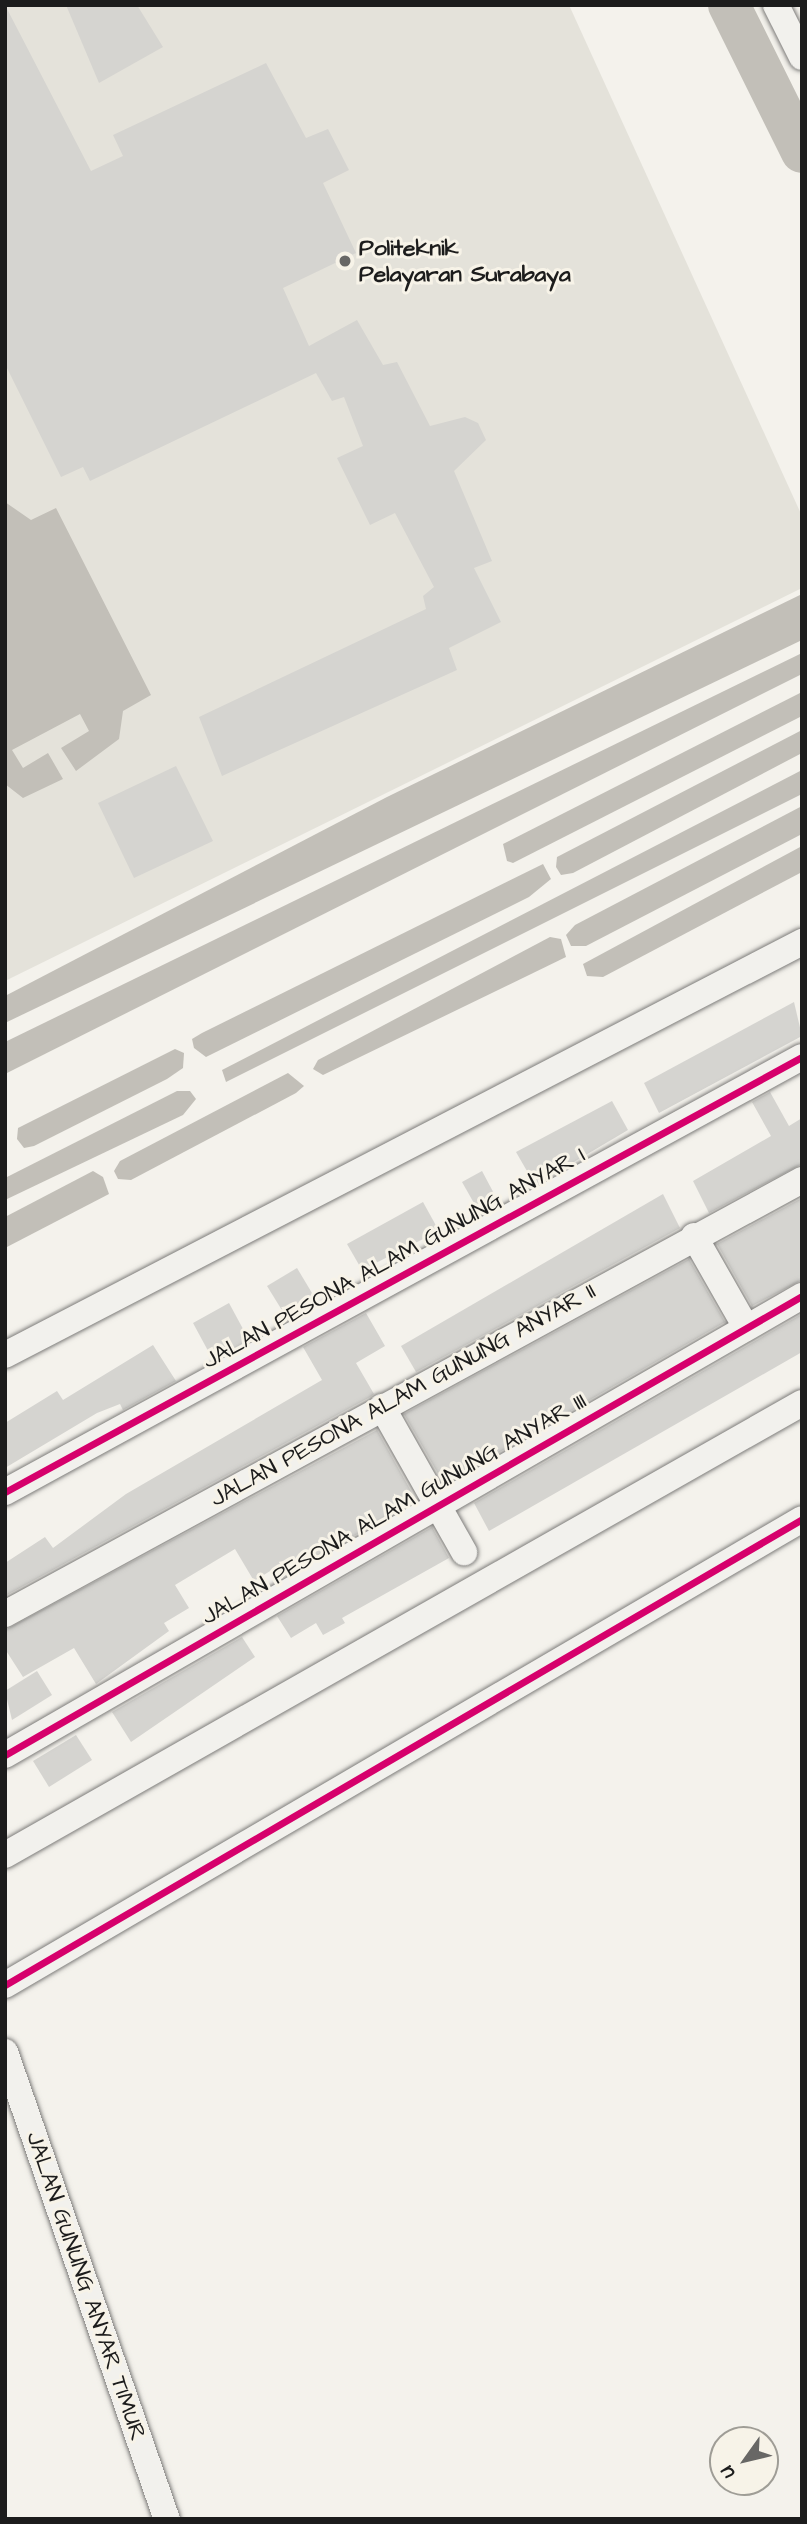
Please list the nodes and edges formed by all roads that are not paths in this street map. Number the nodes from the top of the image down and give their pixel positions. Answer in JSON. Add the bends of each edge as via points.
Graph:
{"nodes":[{"id":1,"x":776,"y":5,"type":"edge"},
{"id":2,"x":802,"y":57,"type":"edge"},
{"id":3,"x":802,"y":942,"type":"edge"},
{"id":4,"x":802,"y":1057,"type":"edge"},
{"id":5,"x":802,"y":1180,"type":"edge"},
{"id":6,"x":694,"y":1236,"type":"junction"},
{"id":7,"x":802,"y":1296,"type":"edge"},
{"id":8,"x":746,"y":1327,"type":"junction"},
{"id":9,"x":5,"y":1355,"type":"edge"},
{"id":10,"x":802,"y":1403,"type":"edge"},
{"id":11,"x":382,"y":1407,"type":"junction"},
{"id":12,"x":5,"y":1492,"type":"edge"},
{"id":13,"x":439,"y":1507,"type":"junction"},
{"id":14,"x":802,"y":1519,"type":"edge"},
{"id":15,"x":464,"y":1552,"type":"dead end"},
{"id":16,"x":5,"y":1614,"type":"edge"},
{"id":17,"x":5,"y":1755,"type":"edge"},
{"id":18,"x":5,"y":1855,"type":"edge"},
{"id":19,"x":5,"y":1985,"type":"edge"},
{"id":20,"x":5,"y":2052,"type":"edge"},
{"id":21,"x":167,"y":2519,"type":"edge"}],
"edges":[{"from":1,"to":2,"type":"street"},
{"from":3,"to":9,"type":"street"},
{"from":4,"to":12,"type":"street","name":"JALAN PESONA ALAM GUNUNG ANYAR I"},
{"from":5,"to":6,"type":"street","name":"JALAN PESONA ALAM GUNUNG ANYAR II"},
{"from":6,"to":8,"type":"street"},
{"from":6,"to":11,"type":"street","name":"JALAN PESONA ALAM GUNUNG ANYAR II"},
{"from":7,"to":8,"type":"street","name":"JALAN PESONA ALAM GUNUNG ANYAR III"},
{"from":8,"to":13,"type":"street","name":"JALAN PESONA ALAM GUNUNG ANYAR III"},
{"from":10,"to":18,"type":"street"},
{"from":11,"to":13,"type":"street"},
{"from":11,"to":16,"type":"street","name":"JALAN PESONA ALAM GUNUNG ANYAR II"},
{"from":13,"to":15,"type":"street"},
{"from":13,"to":17,"type":"street","name":"JALAN PESONA ALAM GUNUNG ANYAR III"},
{"from":14,"to":19,"type":"street"},
{"from":20,"to":21,"type":"street","name":"JALAN GUNUNG ANYAR TIMUR"}]}
